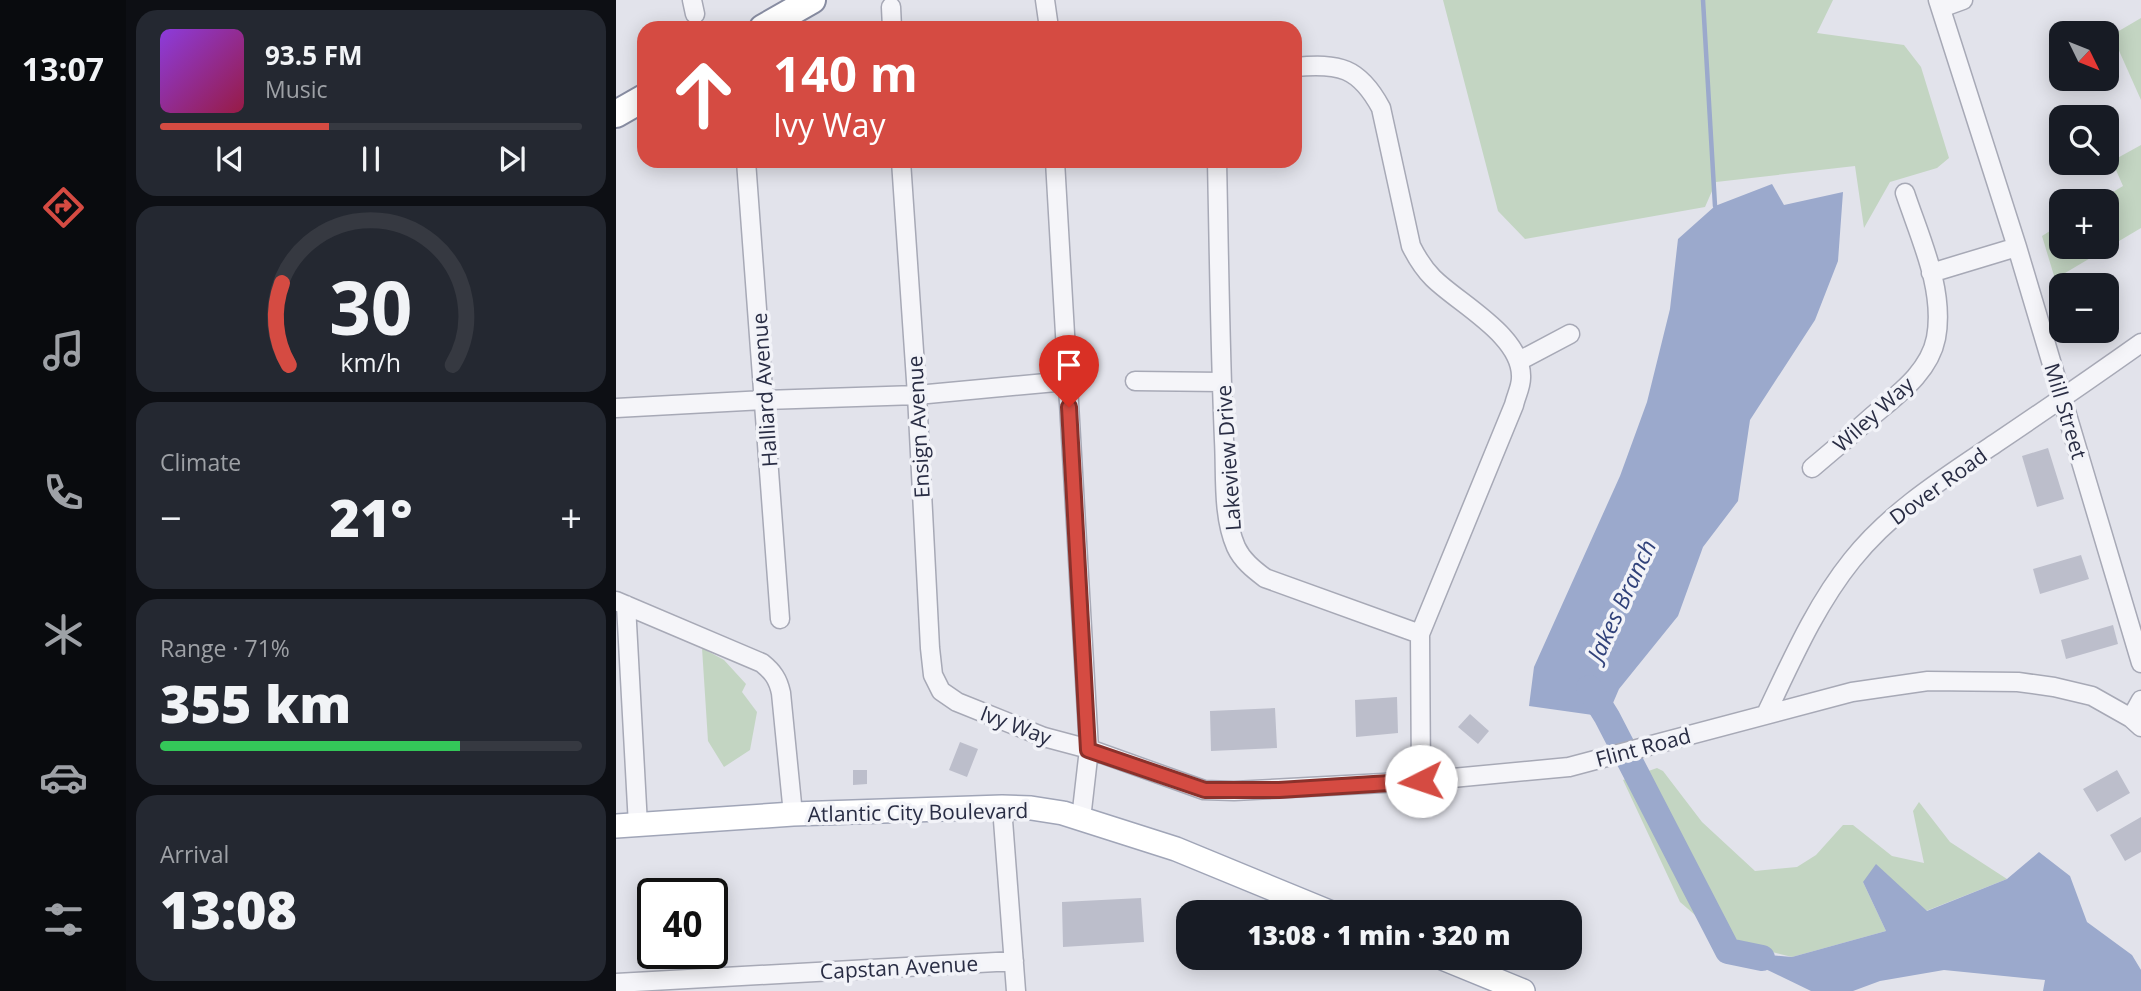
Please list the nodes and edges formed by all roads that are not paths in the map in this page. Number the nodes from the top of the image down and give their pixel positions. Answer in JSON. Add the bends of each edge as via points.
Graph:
{"nodes":[{"id":1,"x":812,"y":0,"type":"edge"},
{"id":2,"x":1045,"y":0,"type":"edge"},
{"id":3,"x":1963,"y":0,"type":"edge"},
{"id":4,"x":1939,"y":4,"type":"edge"},
{"id":5,"x":891,"y":7,"type":"dead end"},
{"id":6,"x":775,"y":21,"type":"edge"},
{"id":7,"x":892,"y":21,"type":"edge"},
{"id":8,"x":1048,"y":21,"type":"edge"},
{"id":9,"x":1302,"y":66,"type":"edge"},
{"id":10,"x":637,"y":102,"type":"edge"},
{"id":11,"x":616,"y":114,"type":"edge"},
{"id":12,"x":747,"y":168,"type":"edge"},
{"id":13,"x":901,"y":168,"type":"edge"},
{"id":14,"x":1055,"y":168,"type":"edge"},
{"id":15,"x":1217,"y":168,"type":"edge"},
{"id":16,"x":1905,"y":193,"type":"dead end"},
{"id":17,"x":2017,"y":247,"type":"junction"},
{"id":18,"x":1931,"y":273,"type":"junction"},
{"id":19,"x":1570,"y":334,"type":"dead end"},
{"id":20,"x":2141,"y":343,"type":"edge"},
{"id":21,"x":1518,"y":360,"type":"junction"},
{"id":22,"x":1067,"y":381,"type":"junction"},
{"id":23,"x":1135,"y":381,"type":"dead end"},
{"id":24,"x":1222,"y":382,"type":"junction"},
{"id":25,"x":917,"y":395,"type":"junction"},
{"id":26,"x":2062,"y":398,"type":"junction"},
{"id":27,"x":765,"y":400,"type":"junction"},
{"id":28,"x":616,"y":408,"type":"edge"},
{"id":29,"x":1812,"y":468,"type":"dead end"},
{"id":30,"x":621,"y":603,"type":"edge"},
{"id":31,"x":780,"y":620,"type":"dead end"},
{"id":32,"x":1420,"y":634,"type":"junction"},
{"id":33,"x":2141,"y":663,"type":"edge"},
{"id":34,"x":941,"y":691,"type":"joint"},
{"id":35,"x":2141,"y":700,"type":"edge"},
{"id":36,"x":1766,"y":714,"type":"junction"},
{"id":37,"x":2136,"y":723,"type":"edge"},
{"id":38,"x":1088,"y":750,"type":"junction"},
{"id":39,"x":1134,"y":766,"type":"joint"},
{"id":40,"x":1421,"y":781,"type":"junction"},
{"id":41,"x":1002,"y":807,"type":"junction"},
{"id":42,"x":793,"y":814,"type":"junction"},
{"id":43,"x":1081,"y":819,"type":"junction"},
{"id":44,"x":627,"y":825,"type":"edge"},
{"id":45,"x":1300,"y":900,"type":"edge"},
{"id":46,"x":1014,"y":961,"type":"junction"},
{"id":47,"x":1472,"y":970,"type":"edge"},
{"id":48,"x":616,"y":983,"type":"edge"},
{"id":49,"x":1016,"y":991,"type":"edge"},
{"id":50,"x":1523,"y":991,"type":"edge"}],
"edges":[{"from":1,"to":6,"type":"highway"},
{"from":2,"to":8,"type":"street"},
{"from":3,"to":4,"type":"street"},
{"from":4,"to":17,"type":"street","name":"Mill Street"},
{"from":5,"to":7,"type":"street"},
{"from":9,"to":21,"type":"street","via":[[1339,66],[1372,92],[1381,108],[1416,256],[1432,277],[1492,325]]},
{"from":10,"to":11,"type":"highway"},
{"from":12,"to":27,"type":"street","name":"Halliard Avenue"},
{"from":13,"to":25,"type":"street","name":"Ensign Avenue"},
{"from":14,"to":22,"type":"street"},
{"from":15,"to":24,"type":"street","name":"Lakeview Drive"},
{"from":16,"to":18,"type":"street","name":"Wiley Way"},
{"from":17,"to":18,"type":"street"},
{"from":17,"to":26,"type":"street","name":"Mill Street"},
{"from":18,"to":29,"type":"street","name":"Wiley Way","via":[[1936,340],[1926,363],[1910,383]]},
{"from":19,"to":21,"type":"street"},
{"from":20,"to":26,"type":"street","name":"Dover Road"},
{"from":21,"to":32,"type":"street","via":[[1521,378],[1514,405]]},
{"from":22,"to":25,"type":"street"},
{"from":22,"to":38,"type":"street"},
{"from":23,"to":24,"type":"street"},
{"from":24,"to":32,"type":"street","name":"Lakeview Drive","via":[[1229,521],[1237,548],[1252,568],[1265,578]]},
{"from":25,"to":27,"type":"street"},
{"from":25,"to":34,"type":"street","name":"Ensign Avenue","via":[[930,648],[933,675]]},
{"from":26,"to":33,"type":"street","name":"Mill Street"},
{"from":26,"to":36,"type":"street","name":"Dover Road","via":[[1918,496],[1881,528],[1826,598]]},
{"from":27,"to":28,"type":"street"},
{"from":27,"to":31,"type":"street","name":"Halliard Avenue"},
{"from":30,"to":42,"type":"street","via":[[762,663],[773,672],[781,693]]},
{"from":30,"to":44,"type":"street"},
{"from":32,"to":40,"type":"street"},
{"from":34,"to":38,"type":"street","name":"Ivy Way","via":[[957,702],[1044,737]]},
{"from":35,"to":37,"type":"street"},
{"from":36,"to":37,"type":"street","name":"Flint Road","via":[[1852,692],[1959,680],[2018,682],[2092,696]]},
{"from":36,"to":40,"type":"street","name":"Flint Road","via":[[1569,767]]},
{"from":38,"to":39,"type":"street","name":"Ivy Way"},
{"from":38,"to":43,"type":"street"},
{"from":39,"to":40,"type":"street","name":"Flint Road","via":[[1205,790]]},
{"from":41,"to":42,"type":"main road","name":"Atlantic City Boulevard"},
{"from":41,"to":43,"type":"main road","name":"Atlantic City Boulevard"},
{"from":41,"to":46,"type":"street"},
{"from":42,"to":44,"type":"main road","name":"Atlantic City Boulevard"},
{"from":43,"to":45,"type":"main road","name":"Atlantic City Boulevard","via":[[1176,849]]},
{"from":46,"to":48,"type":"street","name":"Capstan Avenue"},
{"from":46,"to":49,"type":"street"},
{"from":47,"to":50,"type":"main road"}]}
